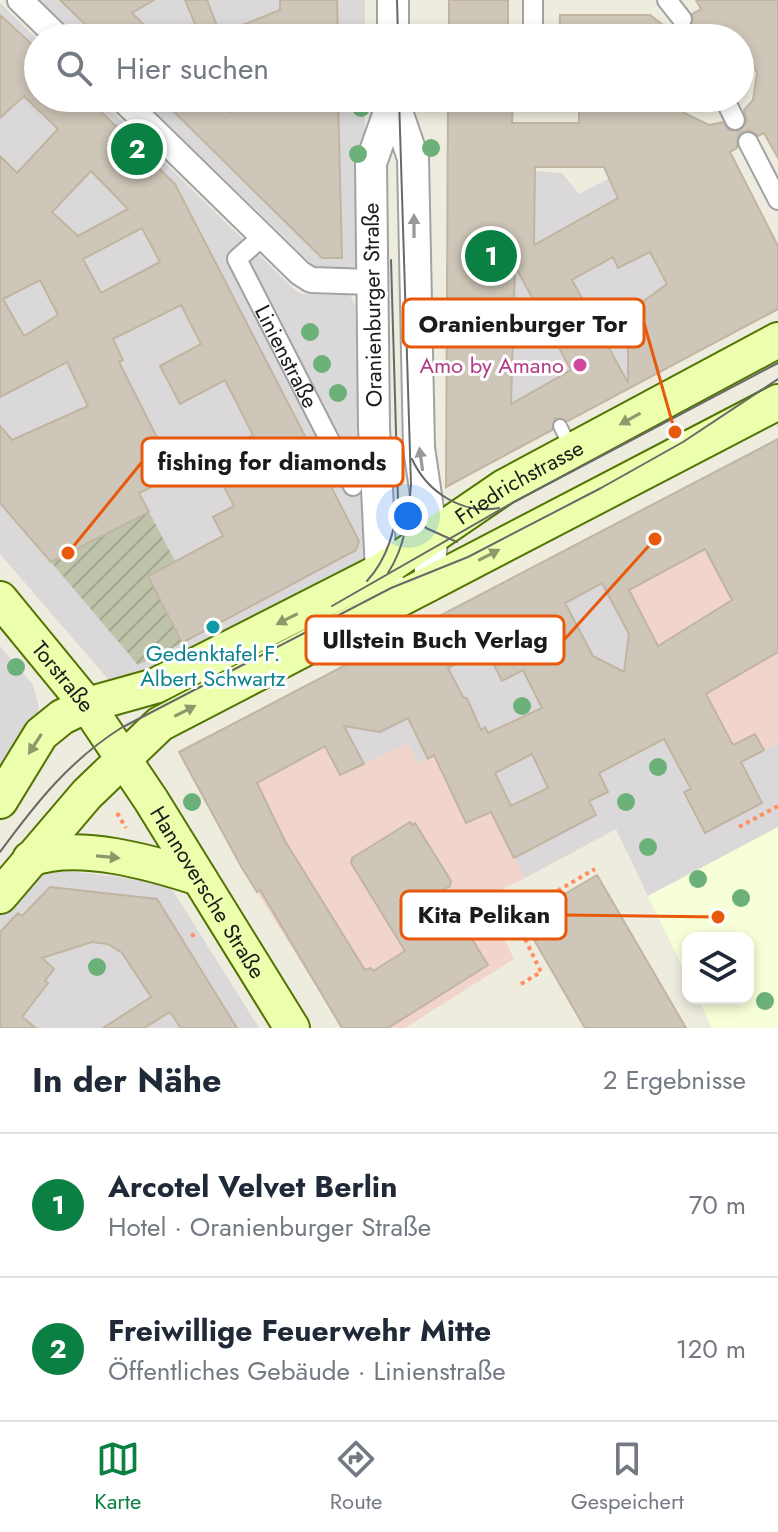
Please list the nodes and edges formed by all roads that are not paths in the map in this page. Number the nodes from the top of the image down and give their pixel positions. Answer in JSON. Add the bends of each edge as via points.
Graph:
{"nodes":[{"id":1,"x":20,"y":0,"type":"edge"},
{"id":2,"x":393,"y":0,"type":"edge"},
{"id":3,"x":533,"y":0,"type":"edge"},
{"id":4,"x":667,"y":0,"type":"edge"},
{"id":5,"x":682,"y":19,"type":"tunnel mouth"},
{"id":6,"x":45,"y":24,"type":"edge"},
{"id":7,"x":393,"y":24,"type":"edge"},
{"id":8,"x":533,"y":24,"type":"edge"},
{"id":9,"x":135,"y":112,"type":"edge"},
{"id":10,"x":390,"y":112,"type":"edge"},
{"id":11,"x":398,"y":112,"type":"edge"},
{"id":12,"x":731,"y":112,"type":"edge"},
{"id":13,"x":735,"y":120,"type":"dead end"},
{"id":14,"x":748,"y":142,"type":"dead end"},
{"id":15,"x":778,"y":200,"type":"edge"},
{"id":16,"x":263,"y":236,"type":"junction"},
{"id":17,"x":371,"y":282,"type":"junction"},
{"id":18,"x":778,"y":340,"type":"edge"},
{"id":19,"x":778,"y":402,"type":"edge"},
{"id":20,"x":353,"y":486,"type":"dead end"},
{"id":21,"x":432,"y":536,"type":"junction"},
{"id":22,"x":381,"y":571,"type":"junction"},
{"id":23,"x":429,"y":586,"type":"junction"},
{"id":24,"x":0,"y":599,"type":"edge"},
{"id":25,"x":399,"y":601,"type":"junction"},
{"id":26,"x":87,"y":705,"type":"junction"},
{"id":27,"x":122,"y":757,"type":"junction"},
{"id":28,"x":0,"y":801,"type":"edge"},
{"id":29,"x":30,"y":859,"type":"junction"},
{"id":30,"x":199,"y":878,"type":"junction"},
{"id":31,"x":0,"y":896,"type":"edge"},
{"id":32,"x":292,"y":1028,"type":"edge"}],
"edges":[{"from":1,"to":6,"type":"street"},
{"from":2,"to":7,"type":"street"},
{"from":3,"to":8,"type":"street"},
{"from":4,"to":5,"type":"street"},
{"from":9,"to":16,"type":"street"},
{"from":10,"to":17,"type":"street","name":"Oranienburger Straße","via":[[371,163]]},
{"from":21,"to":11,"type":"street","name":"Oranienburger Straße","one_way":true,"via":[[419,448],[413,158]]},
{"from":12,"to":13,"type":"street"},
{"from":14,"to":15,"type":"street"},
{"from":16,"to":17,"type":"street","via":[[311,280]]},
{"from":16,"to":20,"type":"street","name":"Linienstraße","via":[[237,259]]},
{"from":17,"to":22,"type":"street","name":"Oranienburger Straße"},
{"from":18,"to":21,"type":"main road","name":"Friedrichstrasse","one_way":true,"via":[[566,438]]},
{"from":23,"to":19,"type":"main road","name":"Friedrichstrasse","one_way":true},
{"from":21,"to":22,"type":"main road","name":"Friedrichstrasse"},
{"from":21,"to":23,"type":"street","name":"Oranienburger Straße"},
{"from":22,"to":25,"type":"street","name":"Oranienburger Straße"},
{"from":22,"to":26,"type":"main road","name":"Friedrichstrasse","one_way":true,"via":[[155,686]]},
{"from":23,"to":25,"type":"main road","name":"Friedrichstrasse"},
{"from":24,"to":26,"type":"main road","name":"Torstraße"},
{"from":27,"to":25,"type":"main road","name":"Friedrichstrasse","one_way":true,"via":[[160,724]]},
{"from":26,"to":27,"type":"main road","name":"Torstraße"},
{"from":26,"to":28,"type":"main road","name":"Friedrichstrasse","one_way":true,"via":[[41,734]]},
{"from":27,"to":29,"type":"main road","name":"Friedrichstrasse"},
{"from":27,"to":30,"type":"main road","name":"Hannoversche Straße"},
{"from":29,"to":30,"type":"main road","one_way":true,"via":[[57,854],[113,857]]},
{"from":29,"to":31,"type":"main road","name":"Friedrichstrasse"},
{"from":30,"to":32,"type":"main road","name":"Hannoversche Straße"}]}
